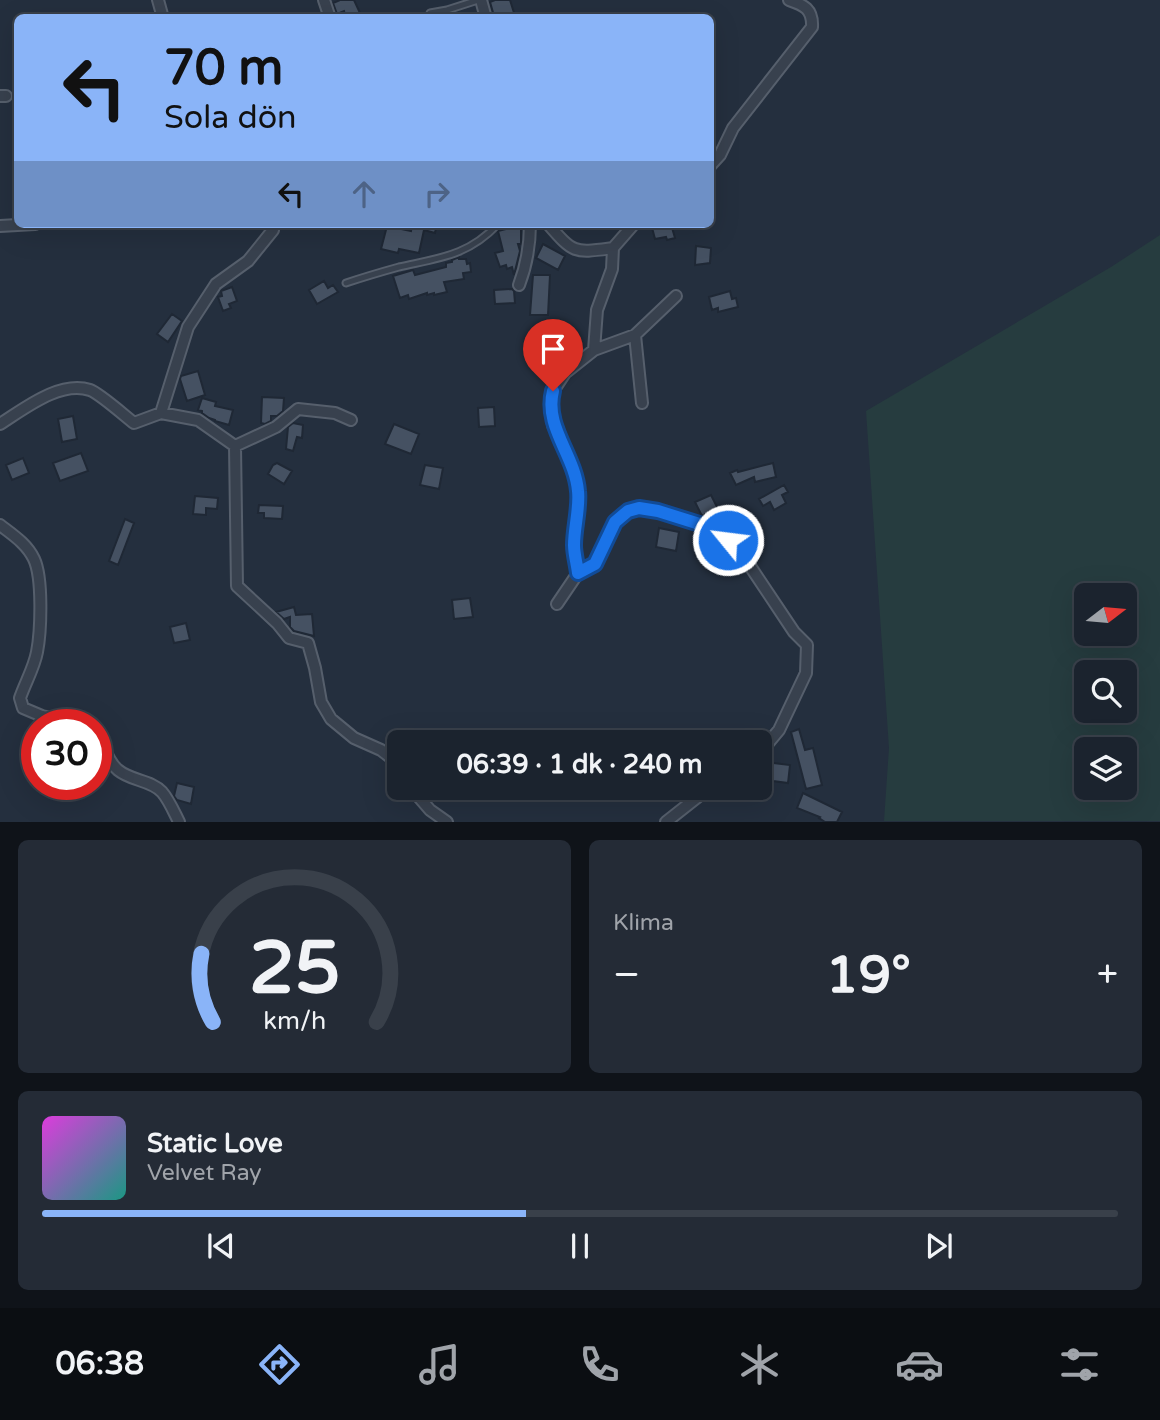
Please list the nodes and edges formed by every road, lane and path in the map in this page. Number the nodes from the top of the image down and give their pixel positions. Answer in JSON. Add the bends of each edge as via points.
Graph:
{"nodes":[{"id":1,"x":480,"y":0,"type":"edge"},
{"id":2,"x":789,"y":0,"type":"edge"},
{"id":3,"x":430,"y":13,"type":"dead end"},
{"id":4,"x":714,"y":162,"type":"edge"},
{"id":5,"x":273,"y":228,"type":"edge"},
{"id":6,"x":494,"y":228,"type":"edge"},
{"id":7,"x":530,"y":228,"type":"edge"},
{"id":8,"x":551,"y":228,"type":"edge"},
{"id":9,"x":630,"y":228,"type":"edge"},
{"id":10,"x":613,"y":248,"type":"junction"},
{"id":11,"x":346,"y":283,"type":"dead end"},
{"id":12,"x":519,"y":285,"type":"dead end"},
{"id":13,"x":676,"y":296,"type":"dead end"},
{"id":14,"x":635,"y":335,"type":"junction"},
{"id":15,"x":594,"y":349,"type":"junction"},
{"id":16,"x":642,"y":404,"type":"dead end"},
{"id":17,"x":161,"y":413,"type":"junction"},
{"id":18,"x":351,"y":420,"type":"dead end"},
{"id":19,"x":0,"y":424,"type":"edge"},
{"id":20,"x":235,"y":446,"type":"junction"},
{"id":21,"x":0,"y":525,"type":"edge"},
{"id":22,"x":578,"y":573,"type":"junction"},
{"id":23,"x":557,"y":604,"type":"dead end"},
{"id":24,"x":25,"y":709,"type":"edge"},
{"id":25,"x":772,"y":738,"type":"edge"},
{"id":26,"x":387,"y":755,"type":"edge"},
{"id":27,"x":112,"y":764,"type":"edge"},
{"id":28,"x":421,"y":800,"type":"edge"},
{"id":29,"x":693,"y":800,"type":"edge"},
{"id":30,"x":179,"y":821,"type":"edge"},
{"id":31,"x":447,"y":821,"type":"edge"},
{"id":32,"x":666,"y":821,"type":"edge"}],
"edges":[{"from":1,"to":3,"type":"lane"},
{"from":2,"to":4,"type":"street","via":[[809,10],[812,27],[733,128]]},
{"from":5,"to":17,"type":"street","via":[[248,261],[216,284],[188,327]]},
{"from":6,"to":11,"type":"lane","via":[[477,243],[450,256]]},
{"from":7,"to":12,"type":"street","via":[[527,264]]},
{"from":8,"to":10,"type":"street","via":[[569,247],[583,252]]},
{"from":9,"to":10,"type":"street"},
{"from":10,"to":15,"type":"street","via":[[612,269],[597,310]]},
{"from":13,"to":14,"type":"street"},
{"from":14,"to":15,"type":"street"},
{"from":14,"to":16,"type":"street"},
{"from":15,"to":22,"type":"street","via":[[565,373],[550,403],[553,425],[571,461],[579,491],[574,549]]},
{"from":17,"to":19,"type":"street","via":[[134,424],[91,390],[67,388]]},
{"from":17,"to":20,"type":"street","via":[[198,421]]},
{"from":18,"to":20,"type":"street","via":[[335,413],[298,409],[276,428]]},
{"from":20,"to":26,"type":"street","via":[[237,586],[289,638],[308,643],[321,702],[331,719],[354,738]]},
{"from":21,"to":24,"type":"street","via":[[24,543],[38,576],[37,654],[20,698]]},
{"from":22,"to":23,"type":"street"},
{"from":22,"to":25,"type":"street","via":[[595,564],[615,522],[639,508],[709,527],[728,540],[807,645],[806,673]]},
{"from":27,"to":30,"type":"street","via":[[162,792]]},
{"from":28,"to":31,"type":"street"},
{"from":29,"to":32,"type":"street"}]}
